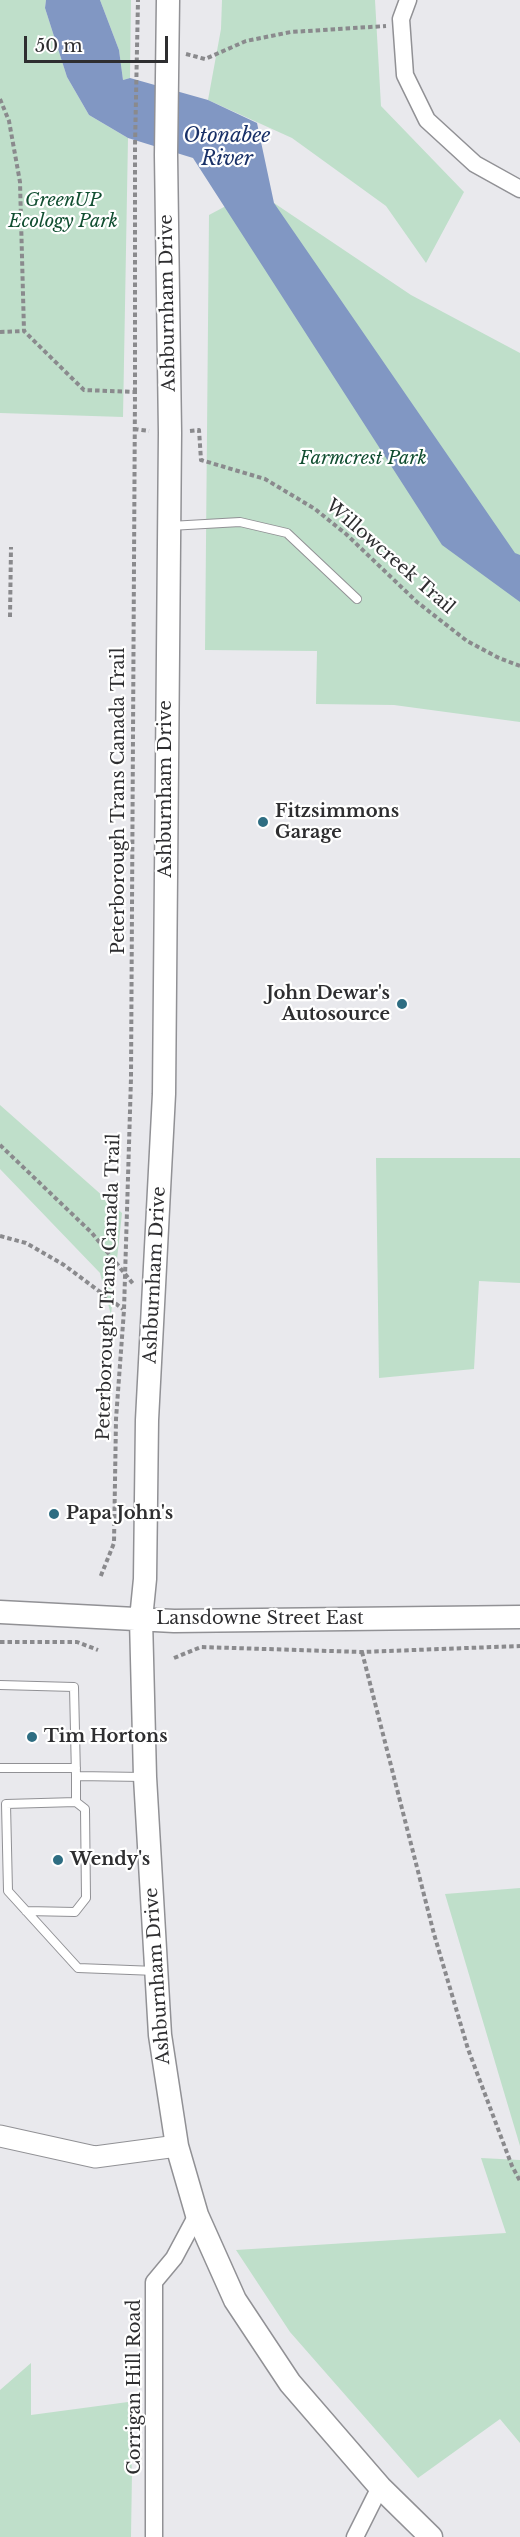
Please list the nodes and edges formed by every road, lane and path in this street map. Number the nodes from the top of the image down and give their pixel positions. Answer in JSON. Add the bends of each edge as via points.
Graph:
{"nodes":[{"id":1,"x":138,"y":0,"type":"edge"},
{"id":2,"x":168,"y":0,"type":"edge"},
{"id":3,"x":408,"y":0,"type":"edge"},
{"id":4,"x":401,"y":26,"type":"junction"},
{"id":5,"x":167,"y":48,"type":"junction"},
{"id":6,"x":0,"y":99,"type":"edge"},
{"id":7,"x":520,"y":189,"type":"edge"},
{"id":8,"x":24,"y":331,"type":"junction"},
{"id":9,"x":0,"y":332,"type":"edge"},
{"id":10,"x":135,"y":392,"type":"junction"},
{"id":11,"x":199,"y":430,"type":"dead end"},
{"id":12,"x":169,"y":526,"type":"junction"},
{"id":13,"x":11,"y":547,"type":"dead end"},
{"id":14,"x":357,"y":599,"type":"dead end"},
{"id":15,"x":10,"y":617,"type":"dead end"},
{"id":16,"x":520,"y":666,"type":"edge"},
{"id":17,"x":0,"y":1144,"type":"edge"},
{"id":18,"x":0,"y":1236,"type":"edge"},
{"id":19,"x":125,"y":1275,"type":"junction"},
{"id":20,"x":153,"y":1309,"type":"junction"},
{"id":21,"x":124,"y":1310,"type":"junction"},
{"id":22,"x":100,"y":1578,"type":"dead end"},
{"id":23,"x":0,"y":1612,"type":"edge"},
{"id":24,"x":520,"y":1617,"type":"edge"},
{"id":25,"x":141,"y":1619,"type":"junction"},
{"id":26,"x":0,"y":1642,"type":"edge"},
{"id":27,"x":520,"y":1646,"type":"edge"},
{"id":28,"x":98,"y":1650,"type":"dead end"},
{"id":29,"x":362,"y":1652,"type":"junction"},
{"id":30,"x":174,"y":1658,"type":"dead end"},
{"id":31,"x":0,"y":1686,"type":"edge"},
{"id":32,"x":0,"y":1768,"type":"edge"},
{"id":33,"x":76,"y":1772,"type":"junction"},
{"id":34,"x":145,"y":1777,"type":"junction"},
{"id":35,"x":76,"y":1802,"type":"junction"},
{"id":36,"x":3,"y":1804,"type":"edge"},
{"id":37,"x":26,"y":1911,"type":"junction"},
{"id":38,"x":157,"y":1971,"type":"junction"},
{"id":39,"x":1,"y":2138,"type":"edge"},
{"id":40,"x":177,"y":2145,"type":"junction"},
{"id":41,"x":520,"y":2181,"type":"edge"},
{"id":42,"x":196,"y":2215,"type":"junction"},
{"id":43,"x":380,"y":2487,"type":"junction"},
{"id":44,"x":154,"y":2537,"type":"edge"},
{"id":45,"x":355,"y":2537,"type":"edge"},
{"id":46,"x":431,"y":2537,"type":"edge"}],
"edges":[{"from":1,"to":10,"type":"path","name":"Peterborough Trans Canada Trail"},
{"from":2,"to":5,"type":"main road","name":"Ashburnham Drive"},
{"from":3,"to":4,"type":"street"},
{"from":4,"to":5,"type":"path","via":[[291,32],[246,41],[205,59]]},
{"from":4,"to":7,"type":"street","via":[[405,75],[427,120],[475,164]]},
{"from":5,"to":12,"type":"main road","name":"Ashburnham Drive"},
{"from":6,"to":8,"type":"path","via":[[9,121],[20,182]]},
{"from":8,"to":9,"type":"path"},
{"from":8,"to":10,"type":"path","via":[[84,390]]},
{"from":10,"to":19,"type":"path","name":"Peterborough Trans Canada Trail"},
{"from":11,"to":16,"type":"path","name":"Willowcreek Trail","via":[[201,460],[265,479],[315,509],[417,602],[459,634]]},
{"from":12,"to":14,"type":"lane","via":[[240,522],[287,533]]},
{"from":12,"to":20,"type":"main road","name":"Ashburnham Drive","via":[[164,1094]]},
{"from":13,"to":15,"type":"path"},
{"from":17,"to":19,"type":"path","via":[[92,1233]]},
{"from":18,"to":21,"type":"path","via":[[26,1243],[64,1265]]},
{"from":19,"to":20,"type":"path"},
{"from":19,"to":21,"type":"path","name":"Peterborough Trans Canada Trail"},
{"from":20,"to":25,"type":"main road","name":"Ashburnham Drive"},
{"from":21,"to":22,"type":"path","name":"Peterborough Trans Canada Trail","via":[[116,1419],[114,1544]]},
{"from":23,"to":25,"type":"main road","name":"Lansdowne Street East"},
{"from":24,"to":25,"type":"main road","name":"Lansdowne Street East"},
{"from":25,"to":34,"type":"main road","name":"Ashburnham Drive"},
{"from":26,"to":28,"type":"path","via":[[77,1642]]},
{"from":27,"to":29,"type":"path"},
{"from":29,"to":30,"type":"path","via":[[201,1647]]},
{"from":29,"to":41,"type":"path","via":[[434,1934],[465,2038]]},
{"from":31,"to":33,"type":"lane","via":[[74,1687]]},
{"from":32,"to":33,"type":"lane"},
{"from":33,"to":34,"type":"lane"},
{"from":33,"to":35,"type":"lane"},
{"from":34,"to":38,"type":"main road","name":"Ashburnham Drive"},
{"from":35,"to":36,"type":"lane"},
{"from":35,"to":37,"type":"lane","via":[[85,1809],[86,1898],[75,1912]]},
{"from":36,"to":37,"type":"lane","via":[[8,1891]]},
{"from":37,"to":38,"type":"lane","via":[[78,1968]]},
{"from":38,"to":40,"type":"main road","name":"Ashburnham Drive","via":[[160,2035]]},
{"from":39,"to":40,"type":"street","via":[[95,2157]]},
{"from":40,"to":42,"type":"main road","name":"Ashburnham Drive"},
{"from":42,"to":43,"type":"main road","name":"Ashburnham Drive","via":[[235,2300],[290,2383]]},
{"from":42,"to":44,"type":"street","name":"Corrigan Hill Road","via":[[174,2258],[154,2282]]},
{"from":43,"to":45,"type":"street"},
{"from":43,"to":46,"type":"main road","name":"Ashburnham Drive"}]}
